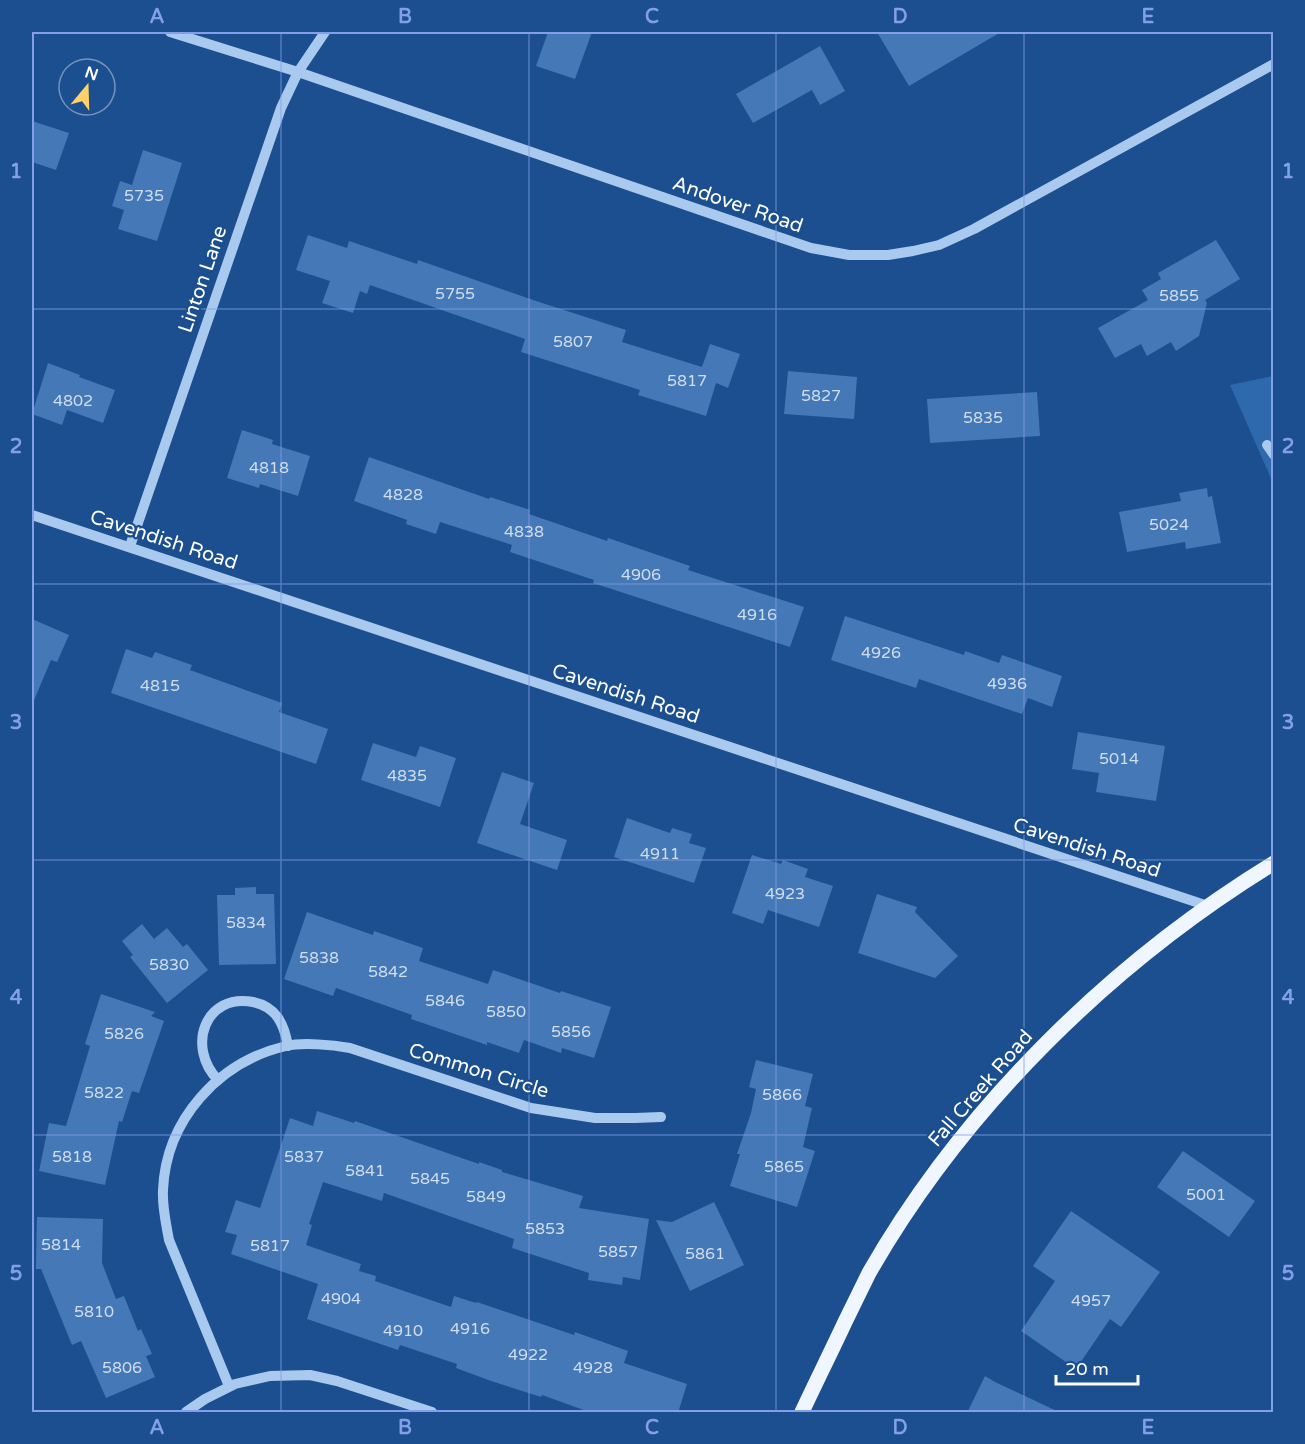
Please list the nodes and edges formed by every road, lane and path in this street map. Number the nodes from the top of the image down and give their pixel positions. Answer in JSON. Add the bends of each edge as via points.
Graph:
{"nodes":[{"id":1,"x":170,"y":32,"type":"edge"},
{"id":2,"x":325,"y":32,"type":"edge"},
{"id":3,"x":1274,"y":64,"type":"edge"},
{"id":4,"x":298,"y":72,"type":"junction"},
{"id":5,"x":1267,"y":445,"type":"dead end"},
{"id":6,"x":1274,"y":455,"type":"edge"},
{"id":7,"x":32,"y":515,"type":"edge"},
{"id":8,"x":130,"y":546,"type":"junction"},
{"id":9,"x":1274,"y":863,"type":"edge"},
{"id":10,"x":1208,"y":906,"type":"junction"},
{"id":11,"x":288,"y":1046,"type":"junction"},
{"id":12,"x":218,"y":1080,"type":"junction"},
{"id":13,"x":661,"y":1117,"type":"dead end"},
{"id":14,"x":229,"y":1386,"type":"junction"},
{"id":15,"x":186,"y":1413,"type":"edge"},
{"id":16,"x":432,"y":1413,"type":"edge"},
{"id":17,"x":802,"y":1413,"type":"edge"}],
"edges":[{"from":1,"to":4,"type":"street","name":"Andover Road"},
{"from":2,"to":4,"type":"street","name":"Linton Lane"},
{"from":3,"to":4,"type":"street","name":"Andover Road","via":[[974,229],[939,245],[888,255],[849,255],[811,248]]},
{"from":4,"to":8,"type":"street","name":"Linton Lane","via":[[276,119]]},
{"from":5,"to":6,"type":"street"},
{"from":7,"to":8,"type":"street","name":"Cavendish Road"},
{"from":8,"to":10,"type":"street","name":"Cavendish Road"},
{"from":9,"to":10,"type":"main road","name":"Fall Creek Road"},
{"from":10,"to":17,"type":"main road","name":"Fall Creek Road","via":[[1089,1002],[1017,1075],[940,1166],[874,1265]]},
{"from":11,"to":12,"type":"street","name":"Common Circle","via":[[251,1058]]},
{"from":11,"to":12,"type":"street","via":[[279,1018],[268,1008],[248,1001],[226,1004],[213,1014],[201,1039],[205,1060]]},
{"from":11,"to":13,"type":"street","name":"Common Circle","via":[[350,1048],[531,1108],[557,1113],[595,1118]]},
{"from":12,"to":14,"type":"street","name":"Common Circle","via":[[200,1097],[178,1129],[166,1164],[163,1203],[173,1252]]},
{"from":14,"to":15,"type":"street"},
{"from":14,"to":16,"type":"street","via":[[270,1377],[310,1375]]}]}
